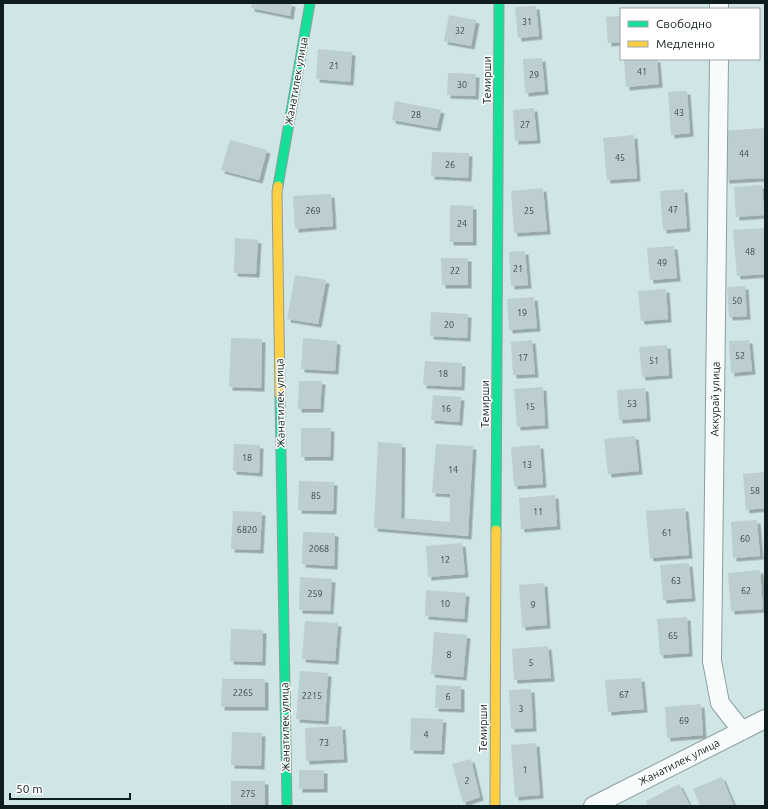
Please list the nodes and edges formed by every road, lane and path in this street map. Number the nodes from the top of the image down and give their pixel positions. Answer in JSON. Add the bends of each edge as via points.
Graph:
{"nodes":[{"id":1,"x":310,"y":3,"type":"edge"},
{"id":2,"x":499,"y":3,"type":"edge"},
{"id":3,"x":719,"y":60,"type":"edge"},
{"id":4,"x":765,"y":719,"type":"edge"},
{"id":5,"x":742,"y":731,"type":"junction"},
{"id":6,"x":287,"y":806,"type":"edge"},
{"id":7,"x":495,"y":806,"type":"edge"},
{"id":8,"x":593,"y":806,"type":"edge"}],
"edges":[{"from":1,"to":6,"type":"street","name":"Жанатилек улица","via":[[277,192]]},
{"from":2,"to":7,"type":"street","name":"Темирши"},
{"from":3,"to":5,"type":"street","name":"Аккурай улица","via":[[712,661],[720,704]]},
{"from":4,"to":5,"type":"street","name":"Жанатилек улица"},
{"from":5,"to":8,"type":"street","name":"Жанатилек улица"}]}
